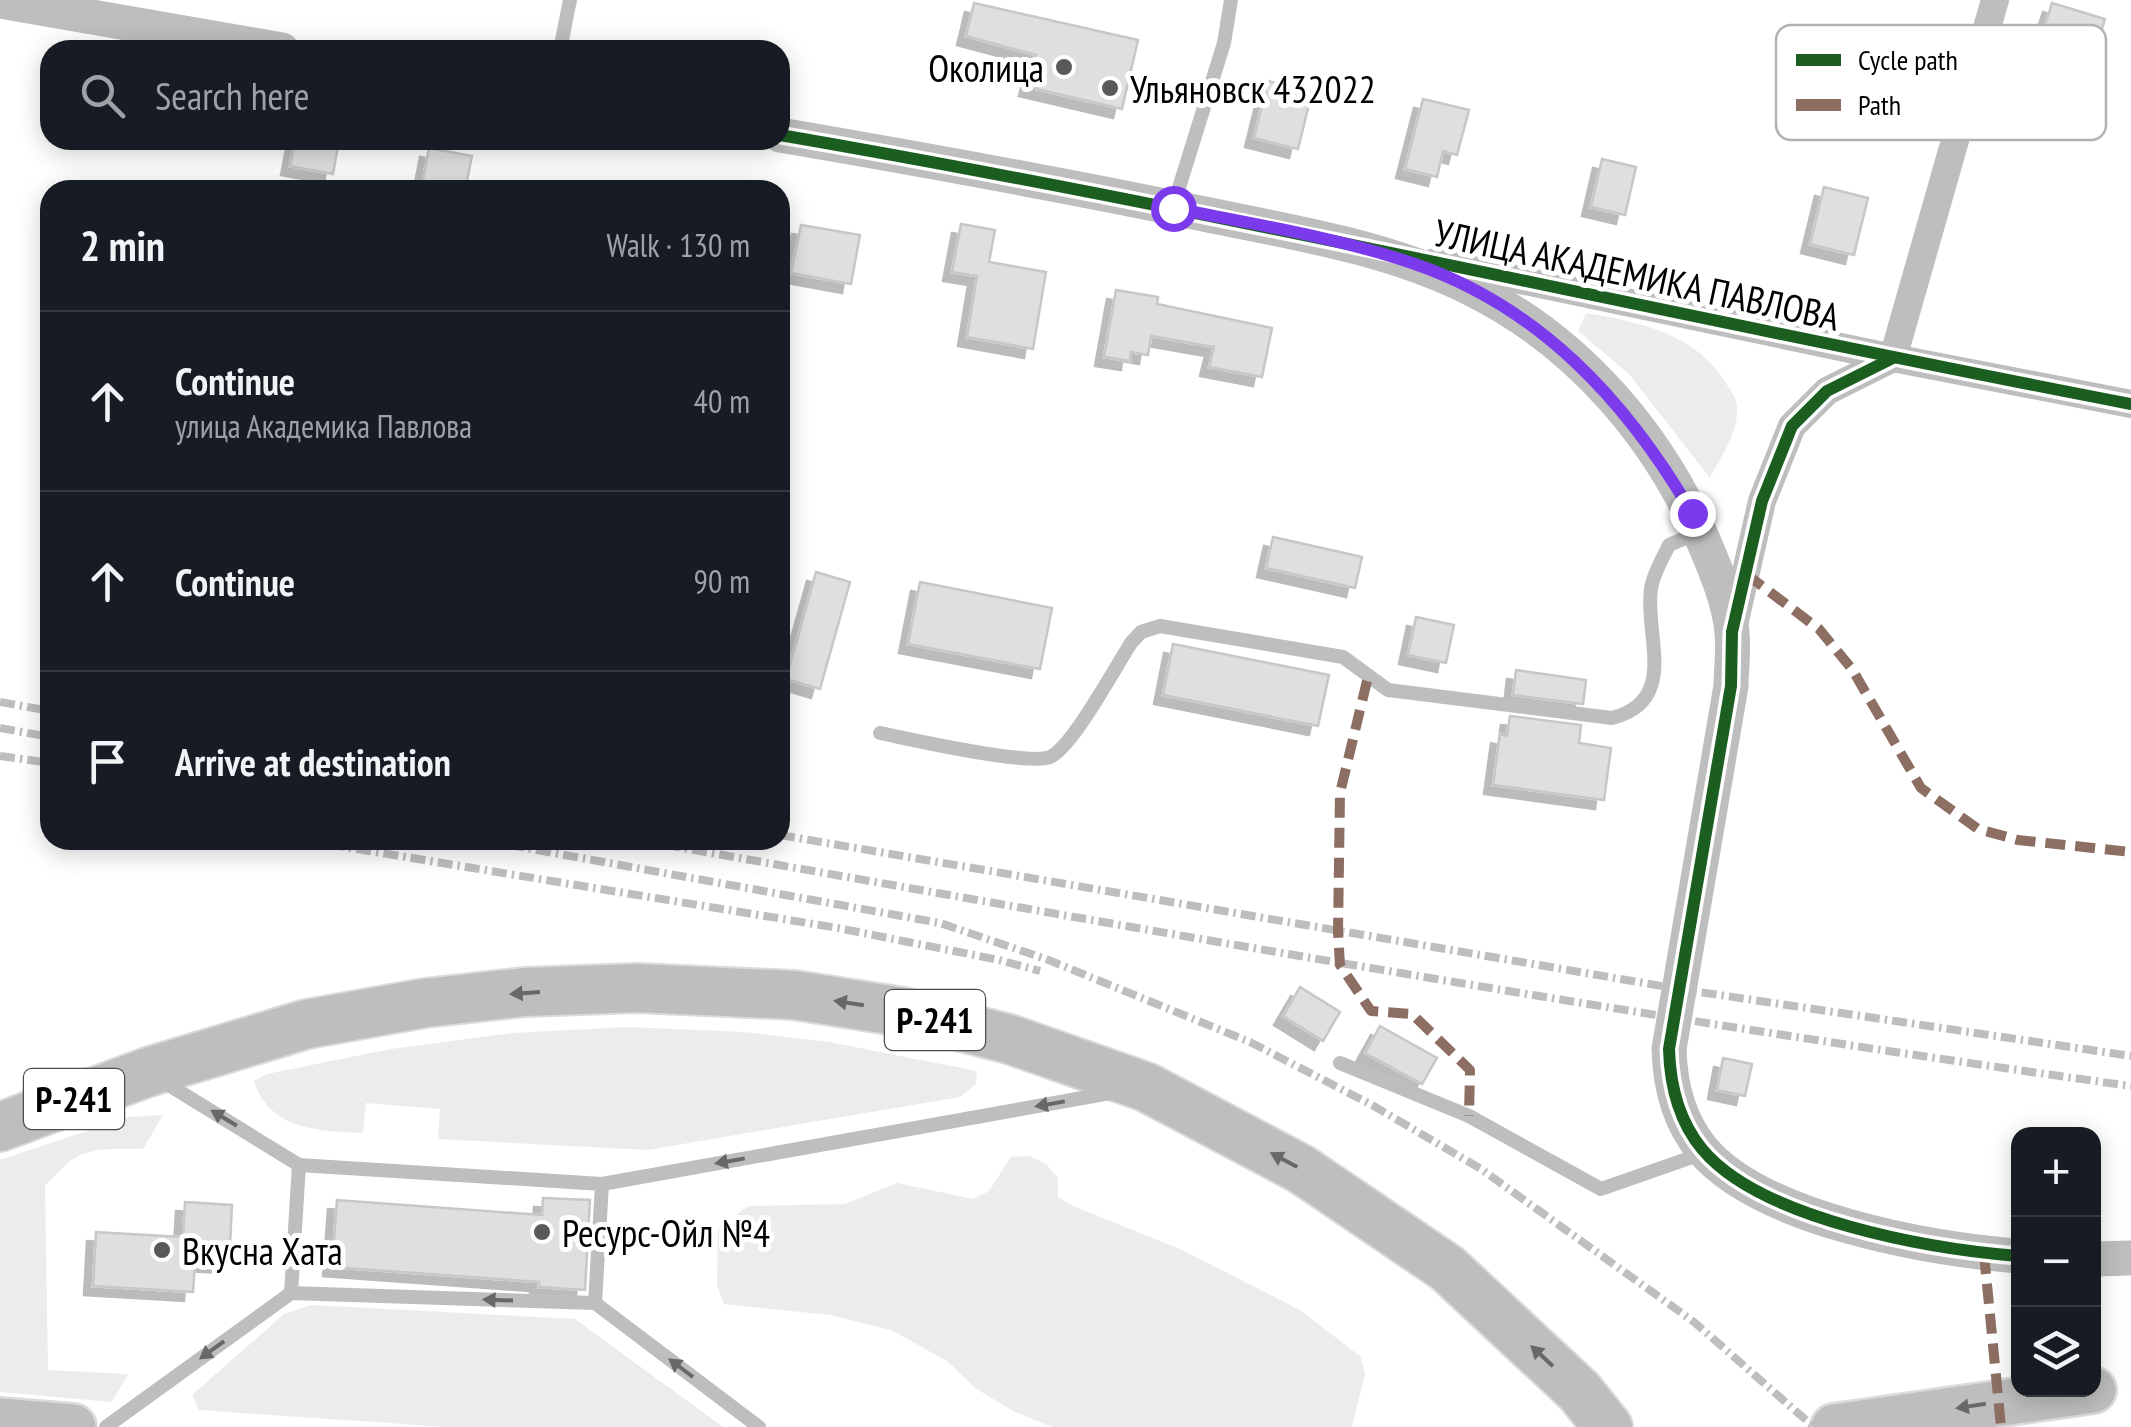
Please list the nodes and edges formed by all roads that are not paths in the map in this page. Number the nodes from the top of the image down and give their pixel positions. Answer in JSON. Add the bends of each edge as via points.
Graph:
{"nodes":[{"id":1,"x":570,"y":0,"type":"edge"},
{"id":2,"x":1230,"y":0,"type":"edge"},
{"id":3,"x":1995,"y":0,"type":"edge"},
{"id":4,"x":0,"y":1,"type":"edge"},
{"id":5,"x":122,"y":11,"type":"edge"},
{"id":6,"x":1988,"y":25,"type":"edge"},
{"id":7,"x":241,"y":40,"type":"edge"},
{"id":8,"x":562,"y":40,"type":"edge"},
{"id":9,"x":790,"y":137,"type":"edge"},
{"id":10,"x":1955,"y":140,"type":"edge"},
{"id":11,"x":1173,"y":208,"type":"junction"},
{"id":12,"x":1356,"y":246,"type":"junction"},
{"id":13,"x":1893,"y":358,"type":"junction"},
{"id":14,"x":2131,"y":404,"type":"edge"},
{"id":15,"x":1700,"y":532,"type":"junction"},
{"id":16,"x":1732,"y":632,"type":"junction"},
{"id":17,"x":880,"y":733,"type":"dead end"},
{"id":18,"x":1340,"y":1063,"type":"dead end"},
{"id":19,"x":148,"y":1072,"type":"junction"},
{"id":20,"x":1146,"y":1087,"type":"junction"},
{"id":21,"x":0,"y":1126,"type":"edge"},
{"id":22,"x":1705,"y":1152,"type":"junction"},
{"id":23,"x":300,"y":1164,"type":"junction"},
{"id":24,"x":602,"y":1184,"type":"junction"},
{"id":25,"x":2011,"y":1255,"type":"edge"},
{"id":26,"x":2131,"y":1258,"type":"edge"},
{"id":27,"x":2101,"y":1259,"type":"edge"},
{"id":28,"x":291,"y":1293,"type":"junction"},
{"id":29,"x":596,"y":1303,"type":"junction"},
{"id":30,"x":2131,"y":1386,"type":"edge"},
{"id":31,"x":2101,"y":1389,"type":"edge"},
{"id":32,"x":2038,"y":1397,"type":"edge"},
{"id":33,"x":0,"y":1421,"type":"edge"},
{"id":34,"x":73,"y":1427,"type":"edge"},
{"id":35,"x":106,"y":1427,"type":"edge"},
{"id":36,"x":758,"y":1427,"type":"edge"},
{"id":37,"x":1608,"y":1427,"type":"edge"},
{"id":38,"x":1834,"y":1427,"type":"edge"}],
"edges":[{"from":1,"to":8,"type":"lane"},
{"from":2,"to":11,"type":"lane","via":[[1224,43]]},
{"from":3,"to":6,"type":"street"},
{"from":4,"to":5,"type":"street"},
{"from":5,"to":7,"type":"street"},
{"from":9,"to":11,"type":"street","name":"УЛИЦА АКАДЕМИКА ПАВЛОВА"},
{"from":10,"to":13,"type":"street"},
{"from":11,"to":12,"type":"street","name":"УЛИЦА АКАДЕМИКА ПАВЛОВА"},
{"from":12,"to":13,"type":"street","name":"УЛИЦА АКАДЕМИКА ПАВЛОВА"},
{"from":12,"to":15,"type":"street","via":[[1474,290],[1578,362],[1660,458]]},
{"from":13,"to":14,"type":"street","name":"УЛИЦА АКАДЕМИКА ПАВЛОВА"},
{"from":13,"to":16,"type":"street","via":[[1827,391],[1792,426],[1762,500]]},
{"from":15,"to":16,"type":"street"},
{"from":15,"to":17,"type":"lane","via":[[1669,545],[1651,587],[1657,664],[1630,714],[1612,718],[1388,690],[1343,657],[1160,626],[1131,642],[1068,743],[1049,758]]},
{"from":16,"to":22,"type":"street","via":[[1731,686],[1669,1049],[1679,1112]]},
{"from":18,"to":22,"type":"lane","via":[[1468,1116],[1601,1189]]},
{"from":20,"to":19,"type":"highway","number":"Р-241","one_way":true,"via":[[1010,1039],[903,1012],[794,995],[637,988],[425,1003],[307,1024]]},
{"from":19,"to":21,"type":"highway","number":"Р-241"},
{"from":23,"to":19,"type":"lane","one_way":true},
{"from":20,"to":24,"type":"lane","one_way":true},
{"from":37,"to":20,"type":"highway","number":"Р-241","one_way":true,"via":[[1580,1391],[1447,1268],[1301,1169]]},
{"from":22,"to":25,"type":"street","via":[[1763,1192],[1837,1223]]},
{"from":23,"to":24,"type":"lane"},
{"from":23,"to":28,"type":"lane"},
{"from":24,"to":29,"type":"lane"},
{"from":26,"to":27,"type":"street"},
{"from":29,"to":28,"type":"lane","one_way":true},
{"from":28,"to":35,"type":"lane","one_way":true},
{"from":36,"to":29,"type":"lane","one_way":true},
{"from":30,"to":31,"type":"main road"},
{"from":32,"to":38,"type":"main road","one_way":true},
{"from":33,"to":34,"type":"main road"}]}
